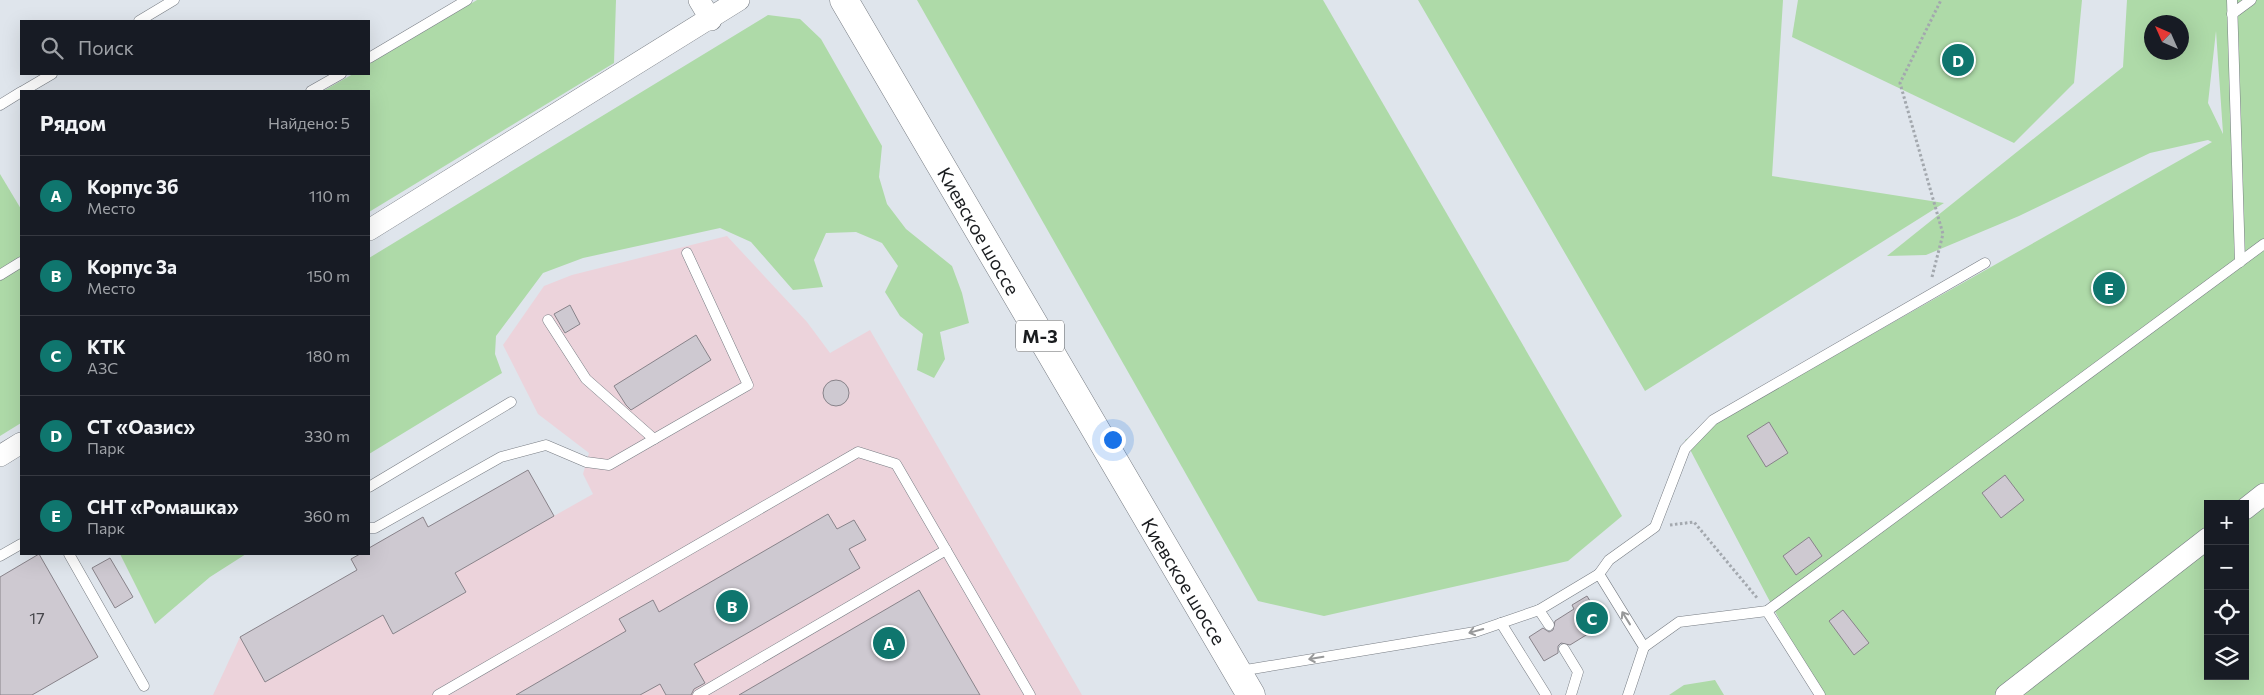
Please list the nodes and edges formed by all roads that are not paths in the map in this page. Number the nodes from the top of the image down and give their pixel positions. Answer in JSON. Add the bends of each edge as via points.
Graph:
{"nodes":[{"id":1,"x":174,"y":0,"type":"edge"},
{"id":2,"x":466,"y":0,"type":"edge"},
{"id":3,"x":698,"y":0,"type":"edge"},
{"id":4,"x":739,"y":0,"type":"edge"},
{"id":5,"x":844,"y":0,"type":"edge"},
{"id":6,"x":2232,"y":0,"type":"edge"},
{"id":7,"x":2251,"y":0,"type":"edge"},
{"id":8,"x":2232,"y":14,"type":"junction"},
{"id":9,"x":141,"y":20,"type":"edge"},
{"id":10,"x":711,"y":20,"type":"junction"},
{"id":11,"x":370,"y":57,"type":"edge"},
{"id":12,"x":50,"y":75,"type":"edge"},
{"id":13,"x":339,"y":75,"type":"edge"},
{"id":14,"x":25,"y":90,"type":"edge"},
{"id":15,"x":314,"y":90,"type":"edge"},
{"id":16,"x":20,"y":93,"type":"edge"},
{"id":17,"x":0,"y":105,"type":"edge"},
{"id":18,"x":370,"y":229,"type":"edge"},
{"id":19,"x":2264,"y":244,"type":"edge"},
{"id":20,"x":687,"y":253,"type":"dead end"},
{"id":21,"x":2240,"y":262,"type":"junction"},
{"id":22,"x":20,"y":263,"type":"edge"},
{"id":23,"x":1985,"y":263,"type":"dead end"},
{"id":24,"x":0,"y":274,"type":"edge"},
{"id":25,"x":548,"y":320,"type":"dead end"},
{"id":26,"x":511,"y":402,"type":"dead end"},
{"id":27,"x":654,"y":439,"type":"junction"},
{"id":28,"x":20,"y":446,"type":"edge"},
{"id":29,"x":0,"y":456,"type":"edge"},
{"id":30,"x":370,"y":486,"type":"edge"},
{"id":31,"x":2264,"y":494,"type":"edge"},
{"id":32,"x":2249,"y":506,"type":"edge"},
{"id":33,"x":370,"y":528,"type":"edge"},
{"id":34,"x":2204,"y":541,"type":"edge"},
{"id":35,"x":20,"y":545,"type":"edge"},
{"id":36,"x":946,"y":550,"type":"junction"},
{"id":37,"x":70,"y":555,"type":"edge"},
{"id":38,"x":0,"y":556,"type":"edge"},
{"id":39,"x":1599,"y":574,"type":"junction"},
{"id":40,"x":1539,"y":610,"type":"junction"},
{"id":41,"x":1767,"y":610,"type":"junction"},
{"id":42,"x":1501,"y":623,"type":"junction"},
{"id":43,"x":1548,"y":625,"type":"dead end"},
{"id":44,"x":1644,"y":647,"type":"junction"},
{"id":45,"x":1564,"y":649,"type":"dead end"},
{"id":46,"x":1238,"y":671,"type":"junction"},
{"id":47,"x":144,"y":686,"type":"dead end"},
{"id":48,"x":438,"y":695,"type":"edge"},
{"id":49,"x":698,"y":695,"type":"edge"},
{"id":50,"x":1030,"y":695,"type":"edge"},
{"id":51,"x":1252,"y":695,"type":"edge"},
{"id":52,"x":1546,"y":695,"type":"edge"},
{"id":53,"x":1571,"y":695,"type":"edge"},
{"id":54,"x":1628,"y":695,"type":"edge"},
{"id":55,"x":1820,"y":695,"type":"edge"},
{"id":56,"x":2006,"y":695,"type":"edge"}],
"edges":[{"from":1,"to":9,"type":"lane"},
{"from":2,"to":11,"type":"lane"},
{"from":3,"to":10,"type":"street"},
{"from":4,"to":10,"type":"street"},
{"from":5,"to":46,"type":"highway","name":"Киевское шоссе","number":"М-3"},
{"from":6,"to":8,"type":"lane"},
{"from":7,"to":8,"type":"lane"},
{"from":8,"to":21,"type":"lane"},
{"from":10,"to":18,"type":"street"},
{"from":12,"to":14,"type":"lane"},
{"from":13,"to":15,"type":"lane"},
{"from":16,"to":17,"type":"lane"},
{"from":19,"to":21,"type":"lane"},
{"from":20,"to":27,"type":"lane","via":[[748,385]]},
{"from":21,"to":41,"type":"lane"},
{"from":22,"to":24,"type":"lane"},
{"from":23,"to":39,"type":"lane","via":[[1713,420],[1685,449],[1655,527],[1609,560]]},
{"from":25,"to":27,"type":"lane","via":[[586,379]]},
{"from":26,"to":30,"type":"lane"},
{"from":27,"to":33,"type":"lane","via":[[609,465],[586,462],[546,445],[501,457]]},
{"from":28,"to":29,"type":"street"},
{"from":31,"to":32,"type":"street"},
{"from":34,"to":56,"type":"street"},
{"from":35,"to":38,"type":"lane"},
{"from":36,"to":48,"type":"lane","via":[[896,464],[858,452]]},
{"from":36,"to":49,"type":"lane"},
{"from":36,"to":50,"type":"lane"},
{"from":37,"to":47,"type":"lane"},
{"from":39,"to":40,"type":"lane"},
{"from":44,"to":39,"type":"lane","one_way":true},
{"from":40,"to":42,"type":"lane"},
{"from":40,"to":43,"type":"lane"},
{"from":41,"to":44,"type":"lane","via":[[1679,622]]},
{"from":41,"to":55,"type":"lane"},
{"from":42,"to":46,"type":"lane","one_way":true,"via":[[1475,632]]},
{"from":42,"to":52,"type":"lane"},
{"from":44,"to":54,"type":"lane"},
{"from":45,"to":53,"type":"lane","via":[[1578,672]]},
{"from":46,"to":51,"type":"highway","name":"Киевское шоссе","number":"М-3"}]}
